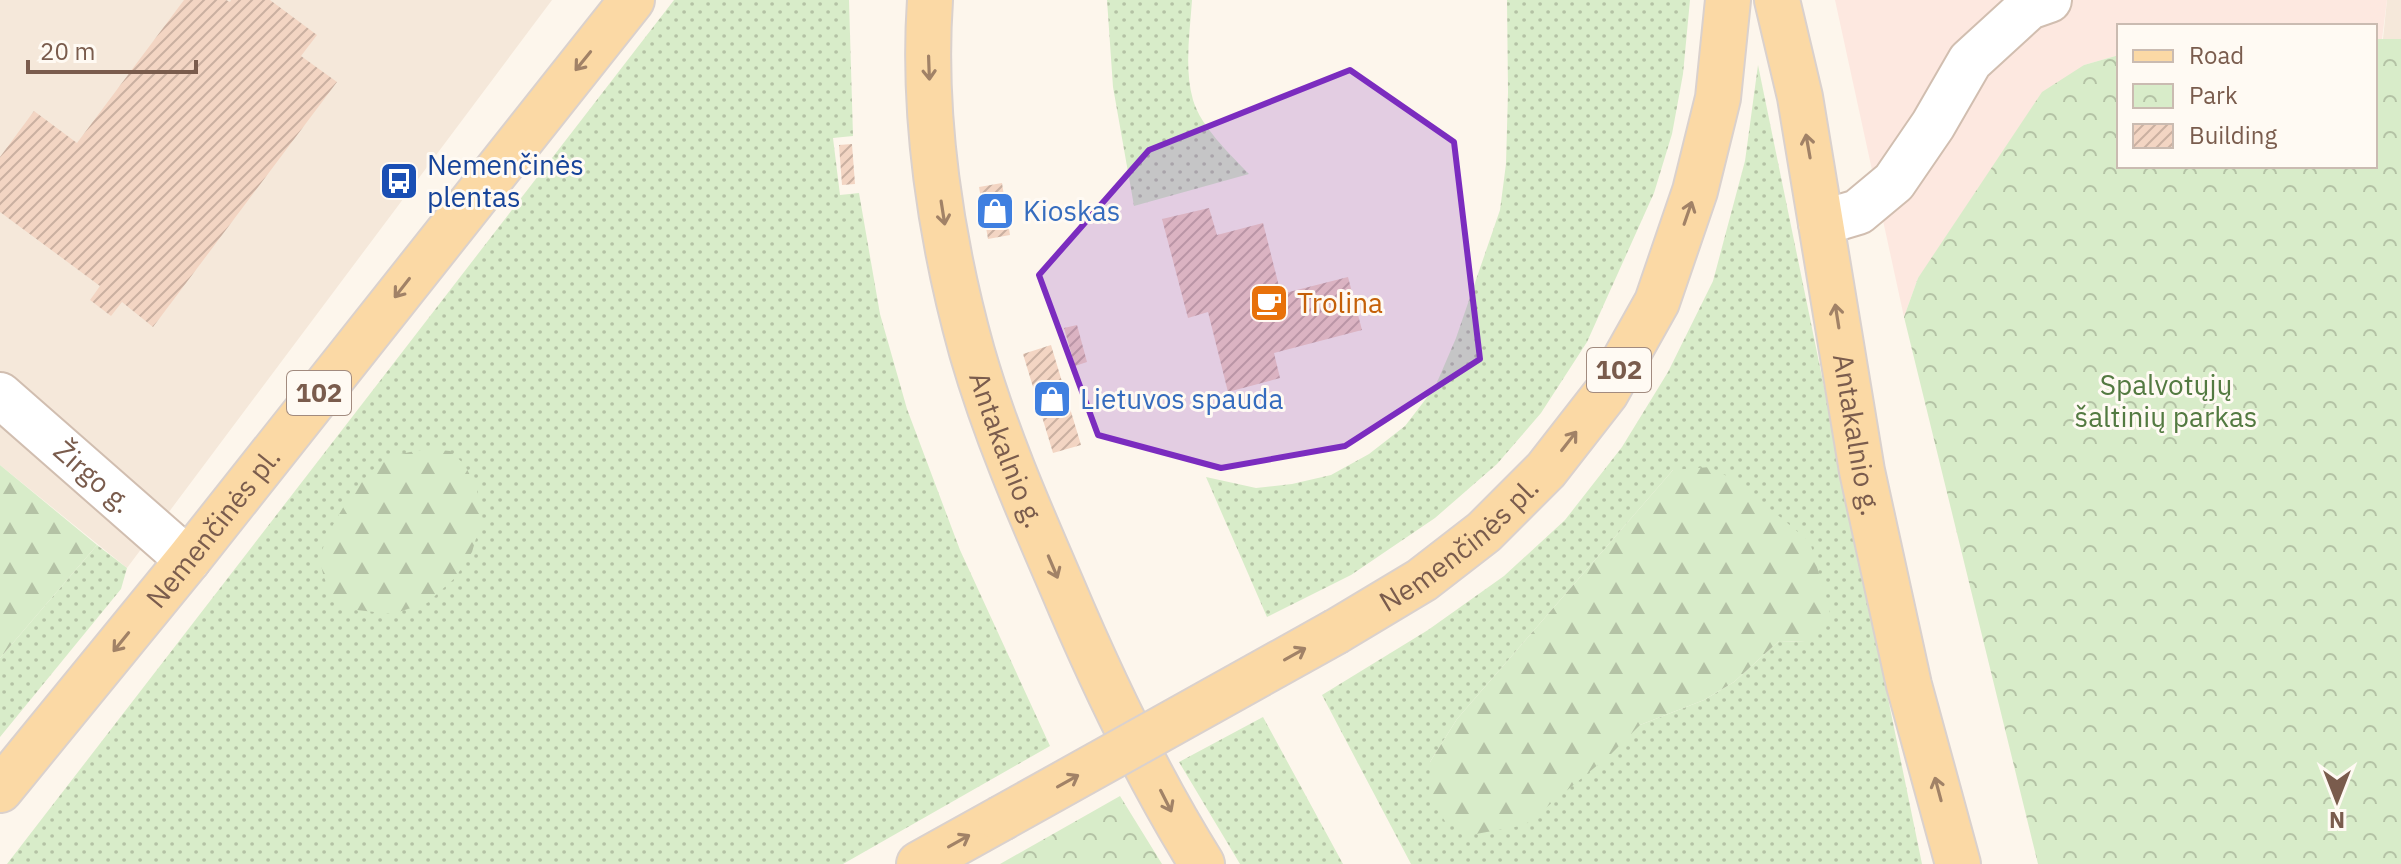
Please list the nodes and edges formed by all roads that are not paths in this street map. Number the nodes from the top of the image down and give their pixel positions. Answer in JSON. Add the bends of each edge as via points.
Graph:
{"nodes":[{"id":1,"x":632,"y":0,"type":"edge"},
{"id":2,"x":930,"y":0,"type":"edge"},
{"id":3,"x":1728,"y":0,"type":"edge"},
{"id":4,"x":1777,"y":0,"type":"edge"},
{"id":5,"x":2049,"y":0,"type":"edge"},
{"id":6,"x":1821,"y":223,"type":"junction"},
{"id":7,"x":0,"y":395,"type":"edge"},
{"id":8,"x":188,"y":560,"type":"junction"},
{"id":9,"x":0,"y":790,"type":"edge"},
{"id":10,"x":919,"y":864,"type":"edge"},
{"id":11,"x":1202,"y":864,"type":"edge"},
{"id":12,"x":1958,"y":864,"type":"edge"}],
"edges":[{"from":1,"to":8,"type":"main road","name":"Nemenčinės pl.","number":"102","one_way":true},
{"from":2,"to":11,"type":"main road","name":"Antakalnio g.","one_way":true,"via":[[931,136],[972,353],[1018,483],[1094,662]]},
{"from":10,"to":3,"type":"main road","name":"Nemenčinės pl.","number":"102","one_way":true,"bridge":true,"via":[[1422,580],[1484,532],[1546,470],[1606,393],[1657,302],[1695,191],[1718,98]]},
{"from":6,"to":4,"type":"main road","name":"Antakalnio g.","one_way":true},
{"from":5,"to":6,"type":"street","via":[[2029,7],[1970,61],[1894,182],[1858,212]]},
{"from":12,"to":6,"type":"main road","name":"Antakalnio g.","one_way":true,"via":[[1909,685],[1862,471]]},
{"from":7,"to":8,"type":"street","name":"Žirgo g."},
{"from":8,"to":9,"type":"main road","name":"Nemenčinės pl.","number":"102","one_way":true}]}
